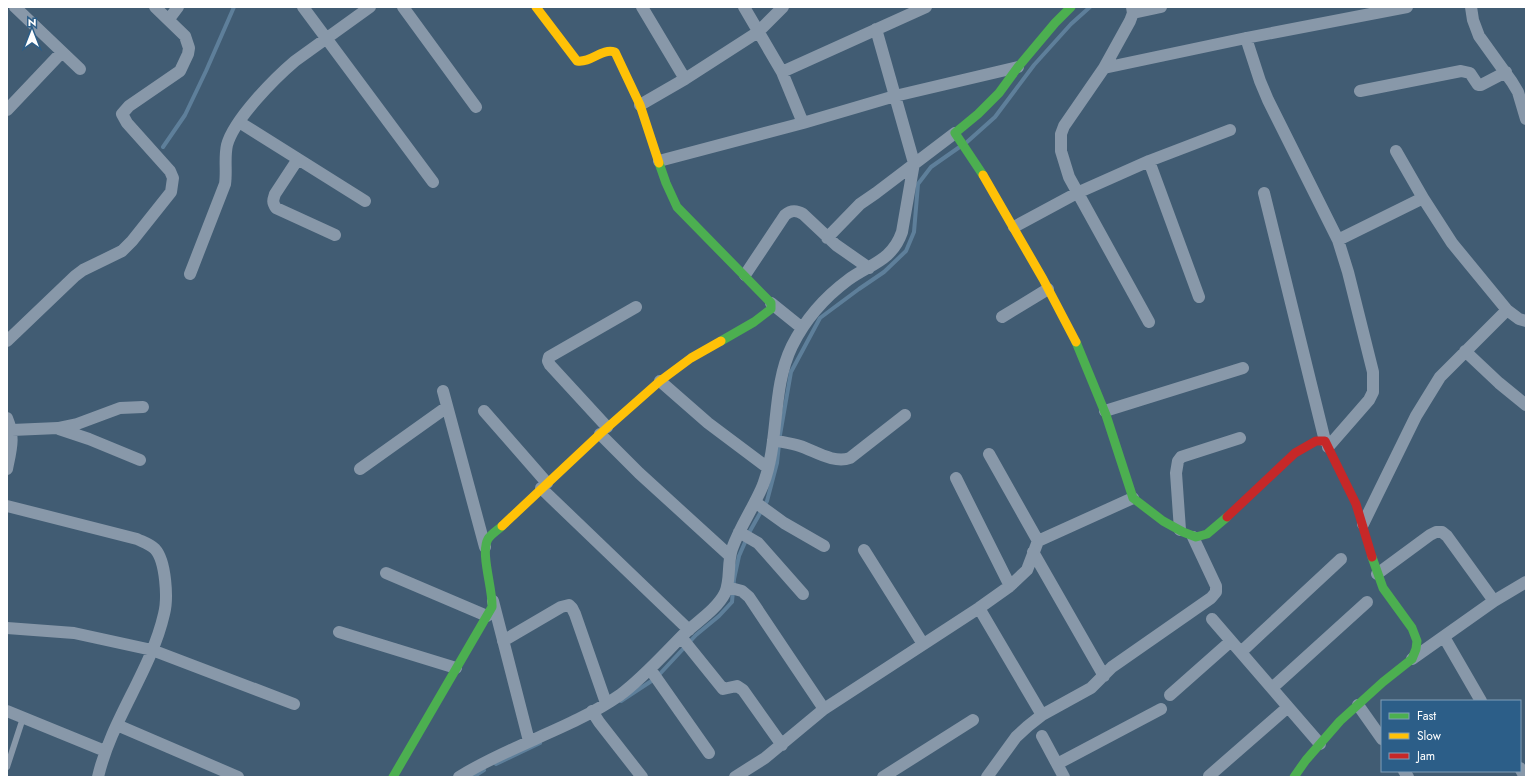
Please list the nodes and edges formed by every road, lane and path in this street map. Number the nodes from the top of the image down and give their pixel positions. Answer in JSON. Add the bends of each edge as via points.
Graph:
{"nodes":[{"id":1,"x":155,"y":7,"type":"edge"},
{"id":2,"x":178,"y":7,"type":"edge"},
{"id":3,"x":303,"y":7,"type":"edge"},
{"id":4,"x":370,"y":7,"type":"edge"},
{"id":5,"x":403,"y":7,"type":"edge"},
{"id":6,"x":536,"y":7,"type":"edge"},
{"id":7,"x":642,"y":7,"type":"edge"},
{"id":8,"x":744,"y":7,"type":"edge"},
{"id":9,"x":783,"y":7,"type":"edge"},
{"id":10,"x":926,"y":7,"type":"edge"},
{"id":11,"x":1071,"y":7,"type":"edge"},
{"id":12,"x":1161,"y":7,"type":"edge"},
{"id":13,"x":1407,"y":7,"type":"edge"},
{"id":14,"x":1471,"y":7,"type":"edge"},
{"id":15,"x":17,"y":8,"type":"edge"},
{"id":16,"x":1132,"y":10,"type":"edge"},
{"id":17,"x":1344,"y":13,"type":"edge"},
{"id":18,"x":169,"y":19,"type":"junction"},
{"id":19,"x":876,"y":29,"type":"junction"},
{"id":20,"x":758,"y":32,"type":"junction"},
{"id":21,"x":1246,"y":38,"type":"junction"},
{"id":22,"x":326,"y":39,"type":"junction"},
{"id":23,"x":62,"y":52,"type":"junction"},
{"id":24,"x":1018,"y":67,"type":"junction"},
{"id":25,"x":1104,"y":68,"type":"junction"},
{"id":26,"x":80,"y":69,"type":"dead end"},
{"id":27,"x":782,"y":72,"type":"junction"},
{"id":28,"x":1506,"y":72,"type":"junction"},
{"id":29,"x":685,"y":79,"type":"junction"},
{"id":30,"x":1360,"y":91,"type":"dead end"},
{"id":31,"x":895,"y":96,"type":"junction"},
{"id":32,"x":640,"y":105,"type":"junction"},
{"id":33,"x":476,"y":107,"type":"dead end"},
{"id":34,"x":7,"y":110,"type":"edge"},
{"id":35,"x":1526,"y":119,"type":"edge"},
{"id":36,"x":239,"y":122,"type":"junction"},
{"id":37,"x":803,"y":123,"type":"junction"},
{"id":38,"x":1230,"y":130,"type":"dead end"},
{"id":39,"x":956,"y":135,"type":"junction"},
{"id":40,"x":1396,"y":151,"type":"dead end"},
{"id":41,"x":298,"y":159,"type":"junction"},
{"id":42,"x":659,"y":161,"type":"junction"},
{"id":43,"x":1149,"y":161,"type":"junction"},
{"id":44,"x":914,"y":163,"type":"junction"},
{"id":45,"x":433,"y":182,"type":"dead end"},
{"id":46,"x":1077,"y":193,"type":"junction"},
{"id":47,"x":1264,"y":193,"type":"dead end"},
{"id":48,"x":1423,"y":198,"type":"junction"},
{"id":49,"x":365,"y":201,"type":"dead end"},
{"id":50,"x":1014,"y":227,"type":"junction"},
{"id":51,"x":335,"y":235,"type":"dead end"},
{"id":52,"x":827,"y":238,"type":"junction"},
{"id":53,"x":1338,"y":240,"type":"junction"},
{"id":54,"x":869,"y":268,"type":"junction"},
{"id":55,"x":190,"y":274,"type":"dead end"},
{"id":56,"x":745,"y":275,"type":"junction"},
{"id":57,"x":1048,"y":289,"type":"junction"},
{"id":58,"x":1199,"y":297,"type":"dead end"},
{"id":59,"x":771,"y":303,"type":"junction"},
{"id":60,"x":636,"y":307,"type":"dead end"},
{"id":61,"x":1507,"y":310,"type":"junction"},
{"id":62,"x":1002,"y":316,"type":"dead end"},
{"id":63,"x":1526,"y":321,"type":"edge"},
{"id":64,"x":1149,"y":322,"type":"dead end"},
{"id":65,"x":802,"y":328,"type":"junction"},
{"id":66,"x":7,"y":341,"type":"edge"},
{"id":67,"x":1465,"y":351,"type":"junction"},
{"id":68,"x":1243,"y":368,"type":"dead end"},
{"id":69,"x":660,"y":381,"type":"junction"},
{"id":70,"x":443,"y":391,"type":"dead end"},
{"id":71,"x":1526,"y":405,"type":"edge"},
{"id":72,"x":144,"y":407,"type":"dead end"},
{"id":73,"x":447,"y":407,"type":"junction"},
{"id":74,"x":1105,"y":410,"type":"junction"},
{"id":75,"x":484,"y":411,"type":"dead end"},
{"id":76,"x":905,"y":415,"type":"dead end"},
{"id":77,"x":9,"y":424,"type":"edge"},
{"id":78,"x":58,"y":428,"type":"junction"},
{"id":79,"x":603,"y":431,"type":"junction"},
{"id":80,"x":1240,"y":438,"type":"dead end"},
{"id":81,"x":779,"y":441,"type":"junction"},
{"id":82,"x":1327,"y":444,"type":"junction"},
{"id":83,"x":989,"y":454,"type":"dead end"},
{"id":84,"x":140,"y":460,"type":"dead end"},
{"id":85,"x":768,"y":468,"type":"junction"},
{"id":86,"x":7,"y":469,"type":"edge"},
{"id":87,"x":360,"y":469,"type":"dead end"},
{"id":88,"x":956,"y":478,"type":"dead end"},
{"id":89,"x":544,"y":485,"type":"junction"},
{"id":90,"x":1133,"y":498,"type":"junction"},
{"id":91,"x":7,"y":506,"type":"edge"},
{"id":92,"x":761,"y":507,"type":"junction"},
{"id":93,"x":1363,"y":524,"type":"junction"},
{"id":94,"x":1180,"y":530,"type":"junction"},
{"id":95,"x":746,"y":535,"type":"junction"},
{"id":96,"x":1193,"y":537,"type":"junction"},
{"id":97,"x":824,"y":546,"type":"dead end"},
{"id":98,"x":485,"y":547,"type":"junction"},
{"id":99,"x":1035,"y":547,"type":"junction"},
{"id":100,"x":864,"y":550,"type":"dead end"},
{"id":101,"x":730,"y":556,"type":"junction"},
{"id":102,"x":1342,"y":559,"type":"dead end"},
{"id":103,"x":386,"y":573,"type":"dead end"},
{"id":104,"x":1377,"y":574,"type":"junction"},
{"id":105,"x":1526,"y":582,"type":"edge"},
{"id":106,"x":1010,"y":586,"type":"junction"},
{"id":107,"x":732,"y":588,"type":"junction"},
{"id":108,"x":803,"y":594,"type":"dead end"},
{"id":109,"x":493,"y":599,"type":"junction"},
{"id":110,"x":1494,"y":601,"type":"junction"},
{"id":111,"x":1368,"y":602,"type":"dead end"},
{"id":112,"x":979,"y":608,"type":"junction"},
{"id":113,"x":488,"y":616,"type":"junction"},
{"id":114,"x":1212,"y":619,"type":"dead end"},
{"id":115,"x":7,"y":628,"type":"edge"},
{"id":116,"x":339,"y":632,"type":"dead end"},
{"id":117,"x":1444,"y":636,"type":"junction"},
{"id":118,"x":686,"y":639,"type":"junction"},
{"id":119,"x":503,"y":640,"type":"junction"},
{"id":120,"x":1231,"y":641,"type":"junction"},
{"id":121,"x":923,"y":644,"type":"junction"},
{"id":122,"x":152,"y":650,"type":"junction"},
{"id":123,"x":1241,"y":652,"type":"junction"},
{"id":124,"x":1412,"y":659,"type":"junction"},
{"id":125,"x":456,"y":668,"type":"junction"},
{"id":126,"x":654,"y":675,"type":"junction"},
{"id":127,"x":1104,"y":676,"type":"junction"},
{"id":128,"x":1272,"y":688,"type":"junction"},
{"id":129,"x":1170,"y":695,"type":"dead end"},
{"id":130,"x":1480,"y":700,"type":"edge"},
{"id":131,"x":606,"y":703,"type":"junction"},
{"id":132,"x":294,"y":704,"type":"dead end"},
{"id":133,"x":1358,"y":705,"type":"junction"},
{"id":134,"x":1288,"y":707,"type":"junction"},
{"id":135,"x":824,"y":709,"type":"junction"},
{"id":136,"x":1161,"y":709,"type":"dead end"},
{"id":137,"x":7,"y":711,"type":"edge"},
{"id":138,"x":595,"y":715,"type":"junction"},
{"id":139,"x":1042,"y":715,"type":"junction"},
{"id":140,"x":23,"y":718,"type":"junction"},
{"id":141,"x":973,"y":720,"type":"dead end"},
{"id":142,"x":117,"y":725,"type":"junction"},
{"id":143,"x":1042,"y":736,"type":"dead end"},
{"id":144,"x":1381,"y":738,"type":"edge"},
{"id":145,"x":529,"y":741,"type":"junction"},
{"id":146,"x":1320,"y":744,"type":"junction"},
{"id":147,"x":782,"y":745,"type":"junction"},
{"id":148,"x":105,"y":751,"type":"junction"},
{"id":149,"x":709,"y":753,"type":"dead end"},
{"id":150,"x":7,"y":767,"type":"edge"},
{"id":151,"x":1060,"y":773,"type":"edge"},
{"id":152,"x":1209,"y":776,"type":"dead end"},
{"id":153,"x":98,"y":777,"type":"edge"},
{"id":154,"x":238,"y":777,"type":"edge"},
{"id":155,"x":393,"y":777,"type":"edge"},
{"id":156,"x":459,"y":777,"type":"edge"},
{"id":157,"x":642,"y":777,"type":"edge"},
{"id":158,"x":735,"y":777,"type":"edge"},
{"id":159,"x":883,"y":777,"type":"edge"},
{"id":160,"x":987,"y":777,"type":"edge"},
{"id":161,"x":1294,"y":777,"type":"edge"}],
"edges":[{"from":1,"to":18,"type":"street"},
{"from":2,"to":18,"type":"street"},
{"from":3,"to":22,"type":"street"},
{"from":4,"to":22,"type":"street"},
{"from":5,"to":33,"type":"street"},
{"from":6,"to":32,"type":"street","via":[[577,61],[586,61],[608,51],[615,52]]},
{"from":7,"to":29,"type":"street"},
{"from":8,"to":20,"type":"street"},
{"from":9,"to":20,"type":"street"},
{"from":10,"to":19,"type":"street"},
{"from":11,"to":24,"type":"street"},
{"from":12,"to":16,"type":"street"},
{"from":13,"to":17,"type":"street"},
{"from":14,"to":28,"type":"street","via":[[1479,36]]},
{"from":15,"to":23,"type":"street"},
{"from":16,"to":25,"type":"street","via":[[1130,21]]},
{"from":17,"to":21,"type":"street"},
{"from":18,"to":66,"type":"street","via":[[188,42],[189,48],[184,65],[175,76],[153,88],[122,114],[170,171],[173,178],[171,192],[122,251],[75,276]]},
{"from":19,"to":27,"type":"street"},
{"from":19,"to":31,"type":"street"},
{"from":20,"to":27,"type":"street"},
{"from":20,"to":29,"type":"street"},
{"from":21,"to":25,"type":"street"},
{"from":21,"to":53,"type":"street","via":[[1268,100]]},
{"from":22,"to":36,"type":"street","via":[[284,71]]},
{"from":22,"to":45,"type":"street"},
{"from":23,"to":26,"type":"street"},
{"from":23,"to":34,"type":"street"},
{"from":24,"to":31,"type":"street"},
{"from":24,"to":39,"type":"street","via":[[999,93]]},
{"from":25,"to":46,"type":"street","via":[[1061,134],[1063,162]]},
{"from":27,"to":37,"type":"street"},
{"from":28,"to":30,"type":"street","via":[[1481,85],[1478,85],[1470,72],[1461,71]]},
{"from":28,"to":35,"type":"street","via":[[1518,92]]},
{"from":29,"to":32,"type":"street"},
{"from":31,"to":37,"type":"street"},
{"from":31,"to":44,"type":"street"},
{"from":32,"to":42,"type":"street"},
{"from":36,"to":41,"type":"street"},
{"from":36,"to":55,"type":"street","via":[[232,131],[227,146],[225,184]]},
{"from":37,"to":42,"type":"street"},
{"from":38,"to":43,"type":"street"},
{"from":39,"to":44,"type":"street"},
{"from":39,"to":50,"type":"street"},
{"from":40,"to":48,"type":"street"},
{"from":41,"to":49,"type":"street"},
{"from":41,"to":51,"type":"street","via":[[273,203],[276,208]]},
{"from":42,"to":56,"type":"street","via":[[677,207]]},
{"from":43,"to":46,"type":"street"},
{"from":43,"to":58,"type":"street"},
{"from":44,"to":52,"type":"street","via":[[853,209]]},
{"from":44,"to":54,"type":"street","via":[[899,242],[884,259]]},
{"from":46,"to":50,"type":"street"},
{"from":46,"to":64,"type":"street"},
{"from":47,"to":82,"type":"street"},
{"from":48,"to":53,"type":"street"},
{"from":48,"to":61,"type":"street","via":[[1452,243]]},
{"from":50,"to":57,"type":"street"},
{"from":52,"to":54,"type":"street"},
{"from":52,"to":56,"type":"street","via":[[803,214],[798,211],[788,212]]},
{"from":53,"to":82,"type":"street","via":[[1373,372],[1374,392]]},
{"from":54,"to":65,"type":"street","via":[[848,280],[828,297]]},
{"from":56,"to":59,"type":"street"},
{"from":57,"to":62,"type":"street"},
{"from":57,"to":74,"type":"street","via":[[1084,358]]},
{"from":59,"to":65,"type":"street"},
{"from":59,"to":69,"type":"street","via":[[771,309],[766,314],[691,358]]},
{"from":60,"to":79,"type":"street","via":[[548,357],[550,365]]},
{"from":61,"to":63,"type":"street"},
{"from":61,"to":67,"type":"street"},
{"from":65,"to":81,"type":"street","via":[[782,373]]},
{"from":67,"to":71,"type":"street"},
{"from":67,"to":93,"type":"street","via":[[1432,388]]},
{"from":68,"to":74,"type":"street"},
{"from":69,"to":79,"type":"street"},
{"from":69,"to":85,"type":"street","via":[[708,423]]},
{"from":70,"to":73,"type":"street"},
{"from":72,"to":78,"type":"street","via":[[120,408],[77,424]]},
{"from":73,"to":87,"type":"street"},
{"from":73,"to":98,"type":"street"},
{"from":74,"to":90,"type":"street"},
{"from":75,"to":89,"type":"street"},
{"from":76,"to":81,"type":"street","via":[[845,460]]},
{"from":77,"to":78,"type":"street"},
{"from":77,"to":86,"type":"street","via":[[13,442]]},
{"from":78,"to":84,"type":"street"},
{"from":79,"to":89,"type":"street"},
{"from":79,"to":101,"type":"street","via":[[639,473]]},
{"from":80,"to":94,"type":"street","via":[[1178,461],[1176,473]]},
{"from":81,"to":85,"type":"street"},
{"from":82,"to":93,"type":"street"},
{"from":82,"to":96,"type":"street","via":[[1316,441],[1295,453],[1213,530],[1202,537]]},
{"from":83,"to":99,"type":"street"},
{"from":85,"to":92,"type":"street","via":[[763,483]]},
{"from":88,"to":106,"type":"street"},
{"from":89,"to":98,"type":"street","via":[[493,533]]},
{"from":89,"to":118,"type":"street"},
{"from":90,"to":94,"type":"street"},
{"from":90,"to":99,"type":"street"},
{"from":91,"to":122,"type":"street","via":[[137,539],[155,549],[163,569],[166,605]]},
{"from":92,"to":95,"type":"street"},
{"from":92,"to":97,"type":"street"},
{"from":93,"to":104,"type":"street"},
{"from":94,"to":96,"type":"street"},
{"from":95,"to":101,"type":"street"},
{"from":95,"to":108,"type":"street","via":[[758,544]]},
{"from":96,"to":127,"type":"street","via":[[1214,579],[1216,592]]},
{"from":98,"to":109,"type":"street"},
{"from":99,"to":106,"type":"street","via":[[1027,570]]},
{"from":99,"to":127,"type":"street"},
{"from":100,"to":121,"type":"street"},
{"from":101,"to":107,"type":"street"},
{"from":102,"to":123,"type":"street"},
{"from":103,"to":113,"type":"street"},
{"from":104,"to":110,"type":"street","via":[[1430,535],[1442,532]]},
{"from":104,"to":124,"type":"street","via":[[1390,600],[1412,628],[1417,641]]},
{"from":105,"to":110,"type":"street"},
{"from":106,"to":112,"type":"street"},
{"from":107,"to":118,"type":"street"},
{"from":107,"to":135,"type":"street","via":[[749,597]]},
{"from":109,"to":113,"type":"street"},
{"from":109,"to":119,"type":"street"},
{"from":110,"to":117,"type":"street"},
{"from":111,"to":128,"type":"street"},
{"from":112,"to":121,"type":"street"},
{"from":112,"to":139,"type":"street"},
{"from":113,"to":125,"type":"street"},
{"from":114,"to":120,"type":"street"},
{"from":115,"to":122,"type":"street","via":[[74,633]]},
{"from":116,"to":125,"type":"street"},
{"from":117,"to":124,"type":"street"},
{"from":117,"to":130,"type":"street"},
{"from":118,"to":126,"type":"street"},
{"from":118,"to":147,"type":"street","via":[[722,689],[737,686],[743,690]]},
{"from":119,"to":131,"type":"street","via":[[569,605],[575,614]]},
{"from":119,"to":145,"type":"street"},
{"from":120,"to":123,"type":"street"},
{"from":120,"to":129,"type":"street"},
{"from":121,"to":135,"type":"street"},
{"from":122,"to":132,"type":"street"},
{"from":122,"to":142,"type":"street"},
{"from":123,"to":128,"type":"street"},
{"from":124,"to":133,"type":"street"},
{"from":125,"to":155,"type":"street"},
{"from":126,"to":131,"type":"street"},
{"from":126,"to":149,"type":"street"},
{"from":127,"to":139,"type":"street","via":[[1090,688]]},
{"from":128,"to":134,"type":"street"},
{"from":131,"to":138,"type":"street"},
{"from":133,"to":144,"type":"street"},
{"from":133,"to":146,"type":"street"},
{"from":134,"to":146,"type":"street"},
{"from":134,"to":152,"type":"street"},
{"from":135,"to":147,"type":"street"},
{"from":136,"to":151,"type":"street"},
{"from":137,"to":140,"type":"street"},
{"from":138,"to":145,"type":"street"},
{"from":138,"to":157,"type":"street"},
{"from":139,"to":160,"type":"street","via":[[1016,737]]},
{"from":140,"to":148,"type":"street"},
{"from":140,"to":150,"type":"lane"},
{"from":141,"to":159,"type":"street"},
{"from":142,"to":148,"type":"street"},
{"from":142,"to":154,"type":"street"},
{"from":143,"to":151,"type":"street"},
{"from":145,"to":156,"type":"street"},
{"from":146,"to":161,"type":"street"},
{"from":147,"to":158,"type":"street"},
{"from":148,"to":153,"type":"street"}]}
